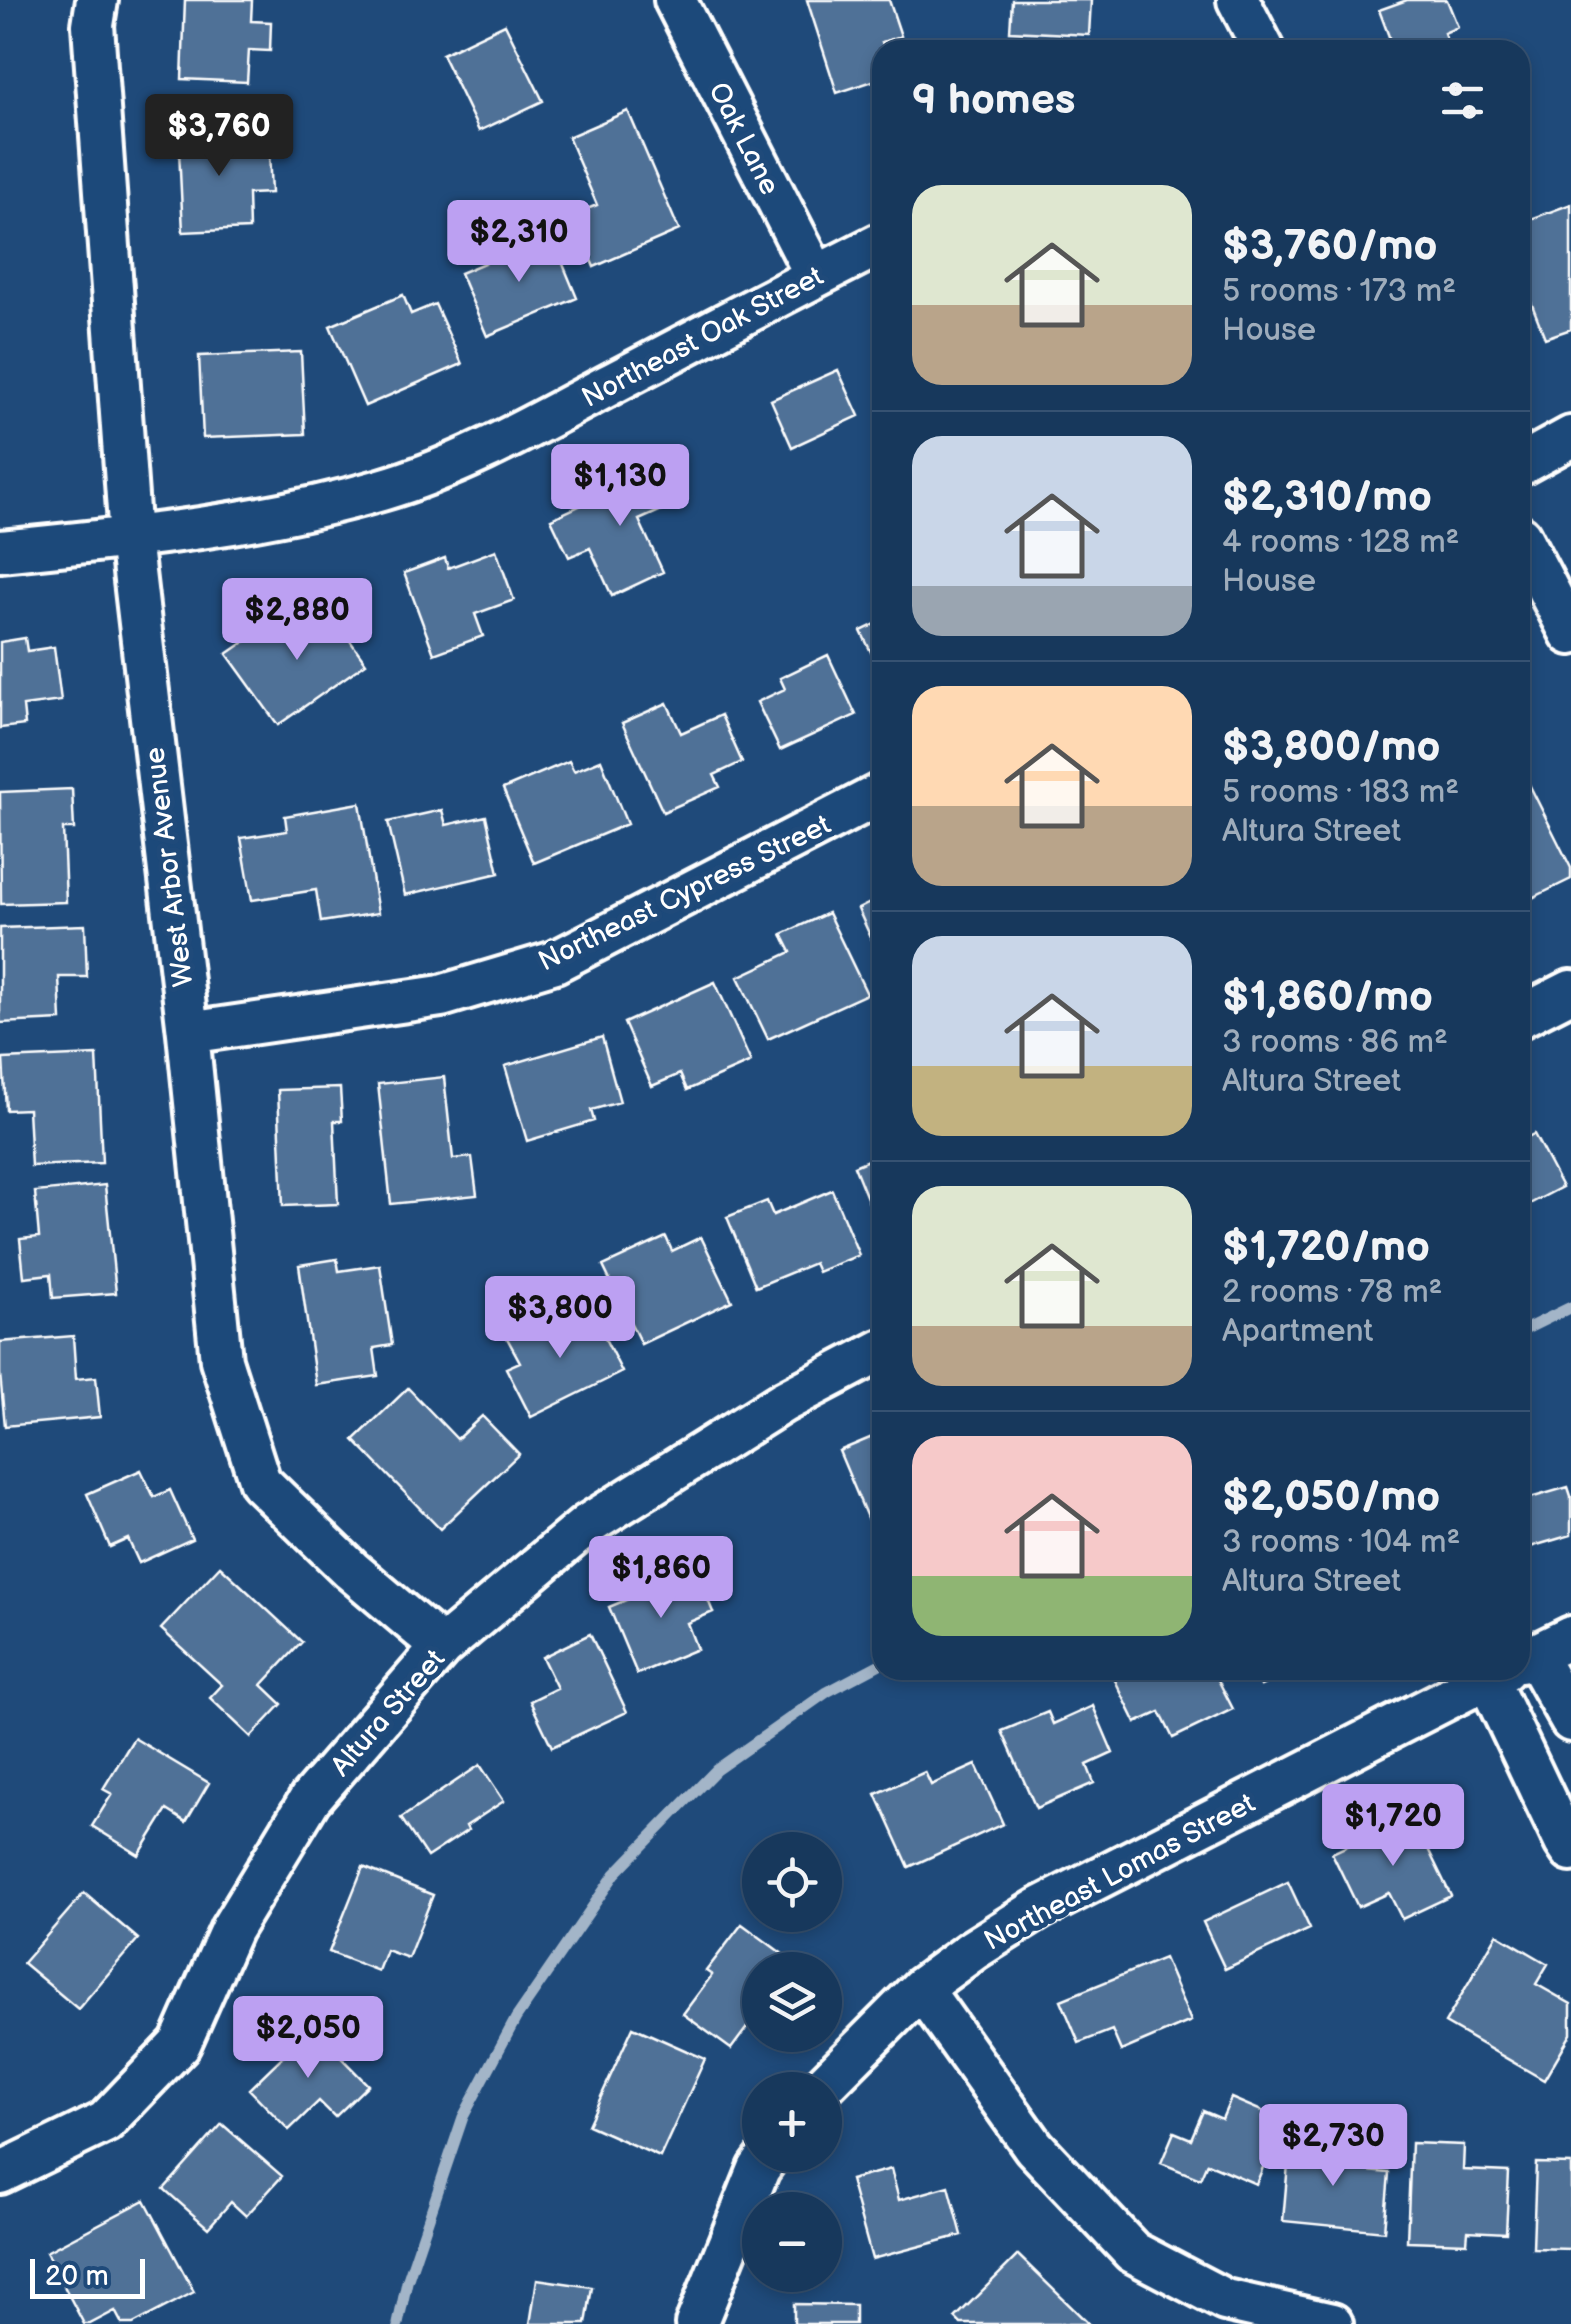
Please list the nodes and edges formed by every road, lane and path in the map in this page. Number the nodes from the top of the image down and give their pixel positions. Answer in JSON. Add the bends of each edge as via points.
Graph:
{"nodes":[{"id":1,"x":97,"y":0,"type":"edge"},
{"id":2,"x":675,"y":0,"type":"edge"},
{"id":3,"x":1238,"y":0,"type":"edge"},
{"id":4,"x":1259,"y":40,"type":"edge"},
{"id":5,"x":872,"y":248,"type":"edge"},
{"id":6,"x":816,"y":276,"type":"junction"},
{"id":7,"x":1571,"y":438,"type":"edge"},
{"id":8,"x":1530,"y":459,"type":"edge"},
{"id":9,"x":130,"y":538,"type":"junction"},
{"id":10,"x":0,"y":551,"type":"edge"},
{"id":11,"x":1530,"y":555,"type":"edge"},
{"id":12,"x":1571,"y":634,"type":"edge"},
{"id":13,"x":872,"y":799,"type":"edge"},
{"id":14,"x":1571,"y":991,"type":"edge"},
{"id":15,"x":1530,"y":1013,"type":"edge"},
{"id":16,"x":188,"y":1033,"type":"junction"},
{"id":17,"x":872,"y":1355,"type":"edge"},
{"id":18,"x":1571,"y":1637,"type":"edge"},
{"id":19,"x":442,"y":1647,"type":"junction"},
{"id":20,"x":1530,"y":1657,"type":"edge"},
{"id":21,"x":1484,"y":1680,"type":"edge"},
{"id":22,"x":1515,"y":1680,"type":"edge"},
{"id":23,"x":1526,"y":1680,"type":"edge"},
{"id":24,"x":1571,"y":1722,"type":"edge"},
{"id":25,"x":1571,"y":1851,"type":"edge"},
{"id":26,"x":921,"y":1988,"type":"junction"},
{"id":27,"x":838,"y":2072,"type":"edge"},
{"id":28,"x":756,"y":2172,"type":"edge"},
{"id":29,"x":0,"y":2173,"type":"edge"},
{"id":30,"x":696,"y":2324,"type":"edge"},
{"id":31,"x":1332,"y":2324,"type":"edge"}],
"edges":[{"from":1,"to":9,"type":"street","name":"West Arbor Avenue","via":[[93,25]]},
{"from":2,"to":6,"type":"street","name":"Oak Lane"},
{"from":3,"to":4,"type":"street"},
{"from":5,"to":6,"type":"street","name":"Northeast Oak Street"},
{"from":6,"to":9,"type":"street","name":"Northeast Oak Street","via":[[488,450],[382,490],[256,520]]},
{"from":7,"to":8,"type":"street"},
{"from":9,"to":10,"type":"street","name":"Northeast Oak Street"},
{"from":9,"to":16,"type":"street","name":"West Arbor Avenue"},
{"from":11,"to":12,"type":"street"},
{"from":13,"to":16,"type":"street","name":"Northeast Cypress Street","via":[[555,962],[441,996]]},
{"from":14,"to":15,"type":"street"},
{"from":16,"to":19,"type":"street","name":"West Arbor Avenue","via":[[221,1360],[260,1482]]},
{"from":17,"to":19,"type":"street","name":"Altura Street","via":[[783,1402],[587,1525]]},
{"from":18,"to":20,"type":"street","name":"Northeast Lomas Street"},
{"from":19,"to":29,"type":"street","name":"Altura Street","via":[[310,1799],[231,1930],[180,2044],[105,2122]]},
{"from":21,"to":26,"type":"street","name":"Northeast Lomas Street","via":[[1040,1908]]},
{"from":22,"to":25,"type":"street"},
{"from":23,"to":24,"type":"street"},
{"from":26,"to":27,"type":"street","name":"Northeast Lomas Street"},
{"from":26,"to":31,"type":"street","via":[[1034,2147],[1132,2252],[1226,2300]]},
{"from":28,"to":30,"type":"street"}]}
